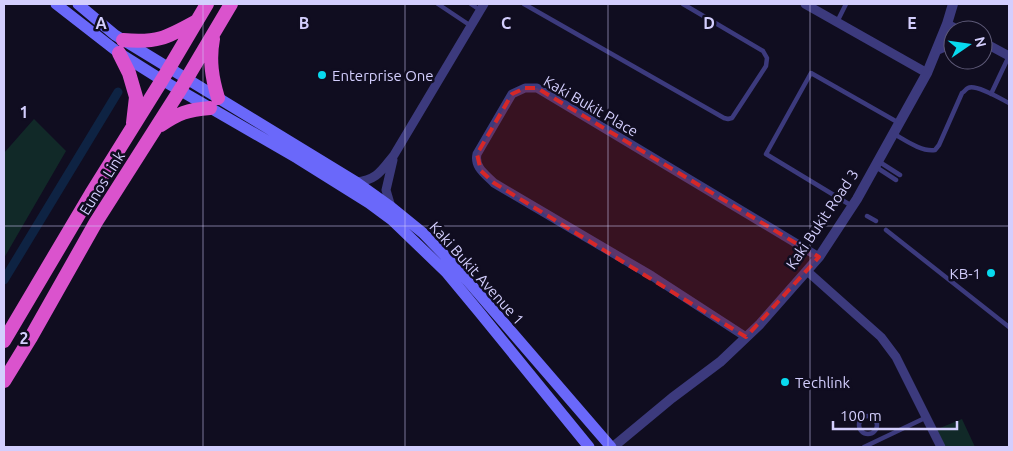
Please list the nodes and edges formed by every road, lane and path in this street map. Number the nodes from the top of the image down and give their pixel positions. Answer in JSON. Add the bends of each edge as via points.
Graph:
{"nodes":[{"id":1,"x":56,"y":4,"type":"edge"},
{"id":2,"x":78,"y":4,"type":"edge"},
{"id":3,"x":207,"y":4,"type":"edge"},
{"id":4,"x":231,"y":4,"type":"edge"},
{"id":5,"x":438,"y":4,"type":"edge"},
{"id":6,"x":471,"y":4,"type":"edge"},
{"id":7,"x":524,"y":4,"type":"edge"},
{"id":8,"x":683,"y":4,"type":"edge"},
{"id":9,"x":804,"y":4,"type":"edge"},
{"id":10,"x":846,"y":4,"type":"edge"},
{"id":11,"x":953,"y":4,"type":"edge"},
{"id":12,"x":482,"y":7,"type":"edge"},
{"id":13,"x":948,"y":20,"type":"edge"},
{"id":14,"x":196,"y":22,"type":"junction"},
{"id":15,"x":836,"y":22,"type":"junction"},
{"id":16,"x":470,"y":26,"type":"junction"},
{"id":17,"x":214,"y":33,"type":"junction"},
{"id":18,"x":943,"y":34,"type":"edge"},
{"id":19,"x":121,"y":47,"type":"junction"},
{"id":20,"x":943,"y":47,"type":"edge"},
{"id":21,"x":993,"y":47,"type":"edge"},
{"id":22,"x":937,"y":50,"type":"junction"},
{"id":23,"x":1009,"y":56,"type":"edge"},
{"id":24,"x":926,"y":73,"type":"junction"},
{"id":25,"x":165,"y":74,"type":"junction"},
{"id":26,"x":183,"y":84,"type":"junction"},
{"id":27,"x":991,"y":94,"type":"junction"},
{"id":28,"x":214,"y":103,"type":"junction"},
{"id":29,"x":1009,"y":103,"type":"edge"},
{"id":30,"x":899,"y":123,"type":"junction"},
{"id":31,"x":133,"y":126,"type":"junction"},
{"id":32,"x":156,"y":128,"type":"junction"},
{"id":33,"x":894,"y":134,"type":"junction"},
{"id":34,"x":394,"y":155,"type":"junction"},
{"id":35,"x":877,"y":164,"type":"junction"},
{"id":36,"x":900,"y":175,"type":"dead end"},
{"id":37,"x":896,"y":180,"type":"dead end"},
{"id":38,"x":356,"y":182,"type":"junction"},
{"id":39,"x":852,"y":206,"type":"junction"},
{"id":40,"x":391,"y":207,"type":"junction"},
{"id":41,"x":867,"y":216,"type":"dead end"},
{"id":42,"x":876,"y":221,"type":"dead end"},
{"id":43,"x":886,"y":230,"type":"dead end"},
{"id":44,"x":818,"y":257,"type":"junction"},
{"id":45,"x":808,"y":271,"type":"junction"},
{"id":46,"x":1009,"y":327,"type":"edge"},
{"id":47,"x":746,"y":337,"type":"junction"},
{"id":48,"x":4,"y":341,"type":"edge"},
{"id":49,"x":4,"y":381,"type":"edge"},
{"id":50,"x":927,"y":417,"type":"junction"},
{"id":51,"x":877,"y":429,"type":"junction"},
{"id":52,"x":866,"y":435,"type":"junction"},
{"id":53,"x":885,"y":437,"type":"junction"},
{"id":54,"x":870,"y":444,"type":"junction"},
{"id":55,"x":589,"y":447,"type":"edge"},
{"id":56,"x":612,"y":447,"type":"edge"},
{"id":57,"x":864,"y":447,"type":"edge"},
{"id":58,"x":941,"y":447,"type":"edge"}],
"edges":[{"from":1,"to":19,"type":"main road"},
{"from":2,"to":19,"type":"main road"},
{"from":3,"to":14,"type":"highway","name":"Eunos Link"},
{"from":4,"to":17,"type":"highway","name":"Eunos Link"},
{"from":5,"to":16,"type":"lane"},
{"from":6,"to":12,"type":"lane"},
{"from":7,"to":8,"type":"lane","via":[[724,118],[732,118],[768,58],[763,51]]},
{"from":9,"to":15,"type":"street"},
{"from":10,"to":15,"type":"lane"},
{"from":11,"to":13,"type":"street","name":"Kaki Bukit Road 3"},
{"from":12,"to":16,"type":"street"},
{"from":14,"to":19,"type":"highway","via":[[166,38]]},
{"from":14,"to":25,"type":"highway","name":"Eunos Link"},
{"from":15,"to":24,"type":"street"},
{"from":16,"to":34,"type":"street"},
{"from":17,"to":26,"type":"highway","name":"Eunos Link"},
{"from":17,"to":28,"type":"highway","via":[[210,56]]},
{"from":18,"to":22,"type":"street","name":"Kaki Bukit Road 3"},
{"from":19,"to":25,"type":"main road","name":"Kaki Bukit Avenue 1"},
{"from":19,"to":31,"type":"highway","via":[[136,97]]},
{"from":20,"to":22,"type":"street"},
{"from":21,"to":23,"type":"street"},
{"from":22,"to":24,"type":"street","name":"Kaki Bukit Road 3"},
{"from":23,"to":27,"type":"lane"},
{"from":24,"to":30,"type":"street","name":"Kaki Bukit Road 3"},
{"from":25,"to":26,"type":"main road","name":"Kaki Bukit Avenue 1"},
{"from":25,"to":31,"type":"highway","name":"Eunos Link"},
{"from":26,"to":28,"type":"main road","name":"Kaki Bukit Avenue 1"},
{"from":26,"to":32,"type":"highway","name":"Eunos Link"},
{"from":27,"to":29,"type":"lane"},
{"from":27,"to":33,"type":"lane","via":[[973,87],[962,94],[935,150]]},
{"from":28,"to":32,"type":"highway","via":[[178,114]]},
{"from":28,"to":38,"type":"main road","name":"Kaki Bukit Avenue 1"},
{"from":28,"to":55,"type":"main road","name":"Kaki Bukit Avenue 1","via":[[369,203],[404,230],[475,306]]},
{"from":30,"to":33,"type":"street","name":"Kaki Bukit Road 3"},
{"from":30,"to":39,"type":"lane","via":[[812,73],[766,154]]},
{"from":31,"to":48,"type":"highway","name":"Eunos Link"},
{"from":32,"to":49,"type":"highway","name":"Eunos Link","via":[[96,222]]},
{"from":33,"to":35,"type":"street","name":"Kaki Bukit Road 3"},
{"from":34,"to":38,"type":"street","via":[[377,176]]},
{"from":34,"to":40,"type":"street","via":[[386,183]]},
{"from":35,"to":36,"type":"lane"},
{"from":35,"to":37,"type":"lane"},
{"from":35,"to":39,"type":"street","name":"Kaki Bukit Road 3"},
{"from":38,"to":40,"type":"main road","name":"Kaki Bukit Avenue 1"},
{"from":39,"to":44,"type":"street","name":"Kaki Bukit Road 3"},
{"from":40,"to":56,"type":"main road","name":"Kaki Bukit Avenue 1","via":[[423,233],[454,265]]},
{"from":41,"to":42,"type":"lane"},
{"from":43,"to":46,"type":"lane"},
{"from":44,"to":45,"type":"street","name":"Kaki Bukit Road 3"},
{"from":44,"to":47,"type":"street","name":"Kaki Bukit Place","via":[[537,88],[525,88],[512,94],[477,154],[476,164],[481,171],[494,183],[652,276]]},
{"from":45,"to":47,"type":"street","name":"Kaki Bukit Road 3"},
{"from":45,"to":50,"type":"street","via":[[881,337],[900,363]]},
{"from":47,"to":56,"type":"street","name":"Kaki Bukit Road 3","via":[[720,362]]},
{"from":50,"to":53,"type":"lane"},
{"from":50,"to":58,"type":"street"},
{"from":51,"to":52,"type":"lane"},
{"from":51,"to":52,"type":"lane","via":[[875,419],[870,416],[861,418],[858,428]]},
{"from":51,"to":53,"type":"lane"},
{"from":52,"to":54,"type":"lane"},
{"from":53,"to":54,"type":"lane"},
{"from":54,"to":57,"type":"lane"}]}
